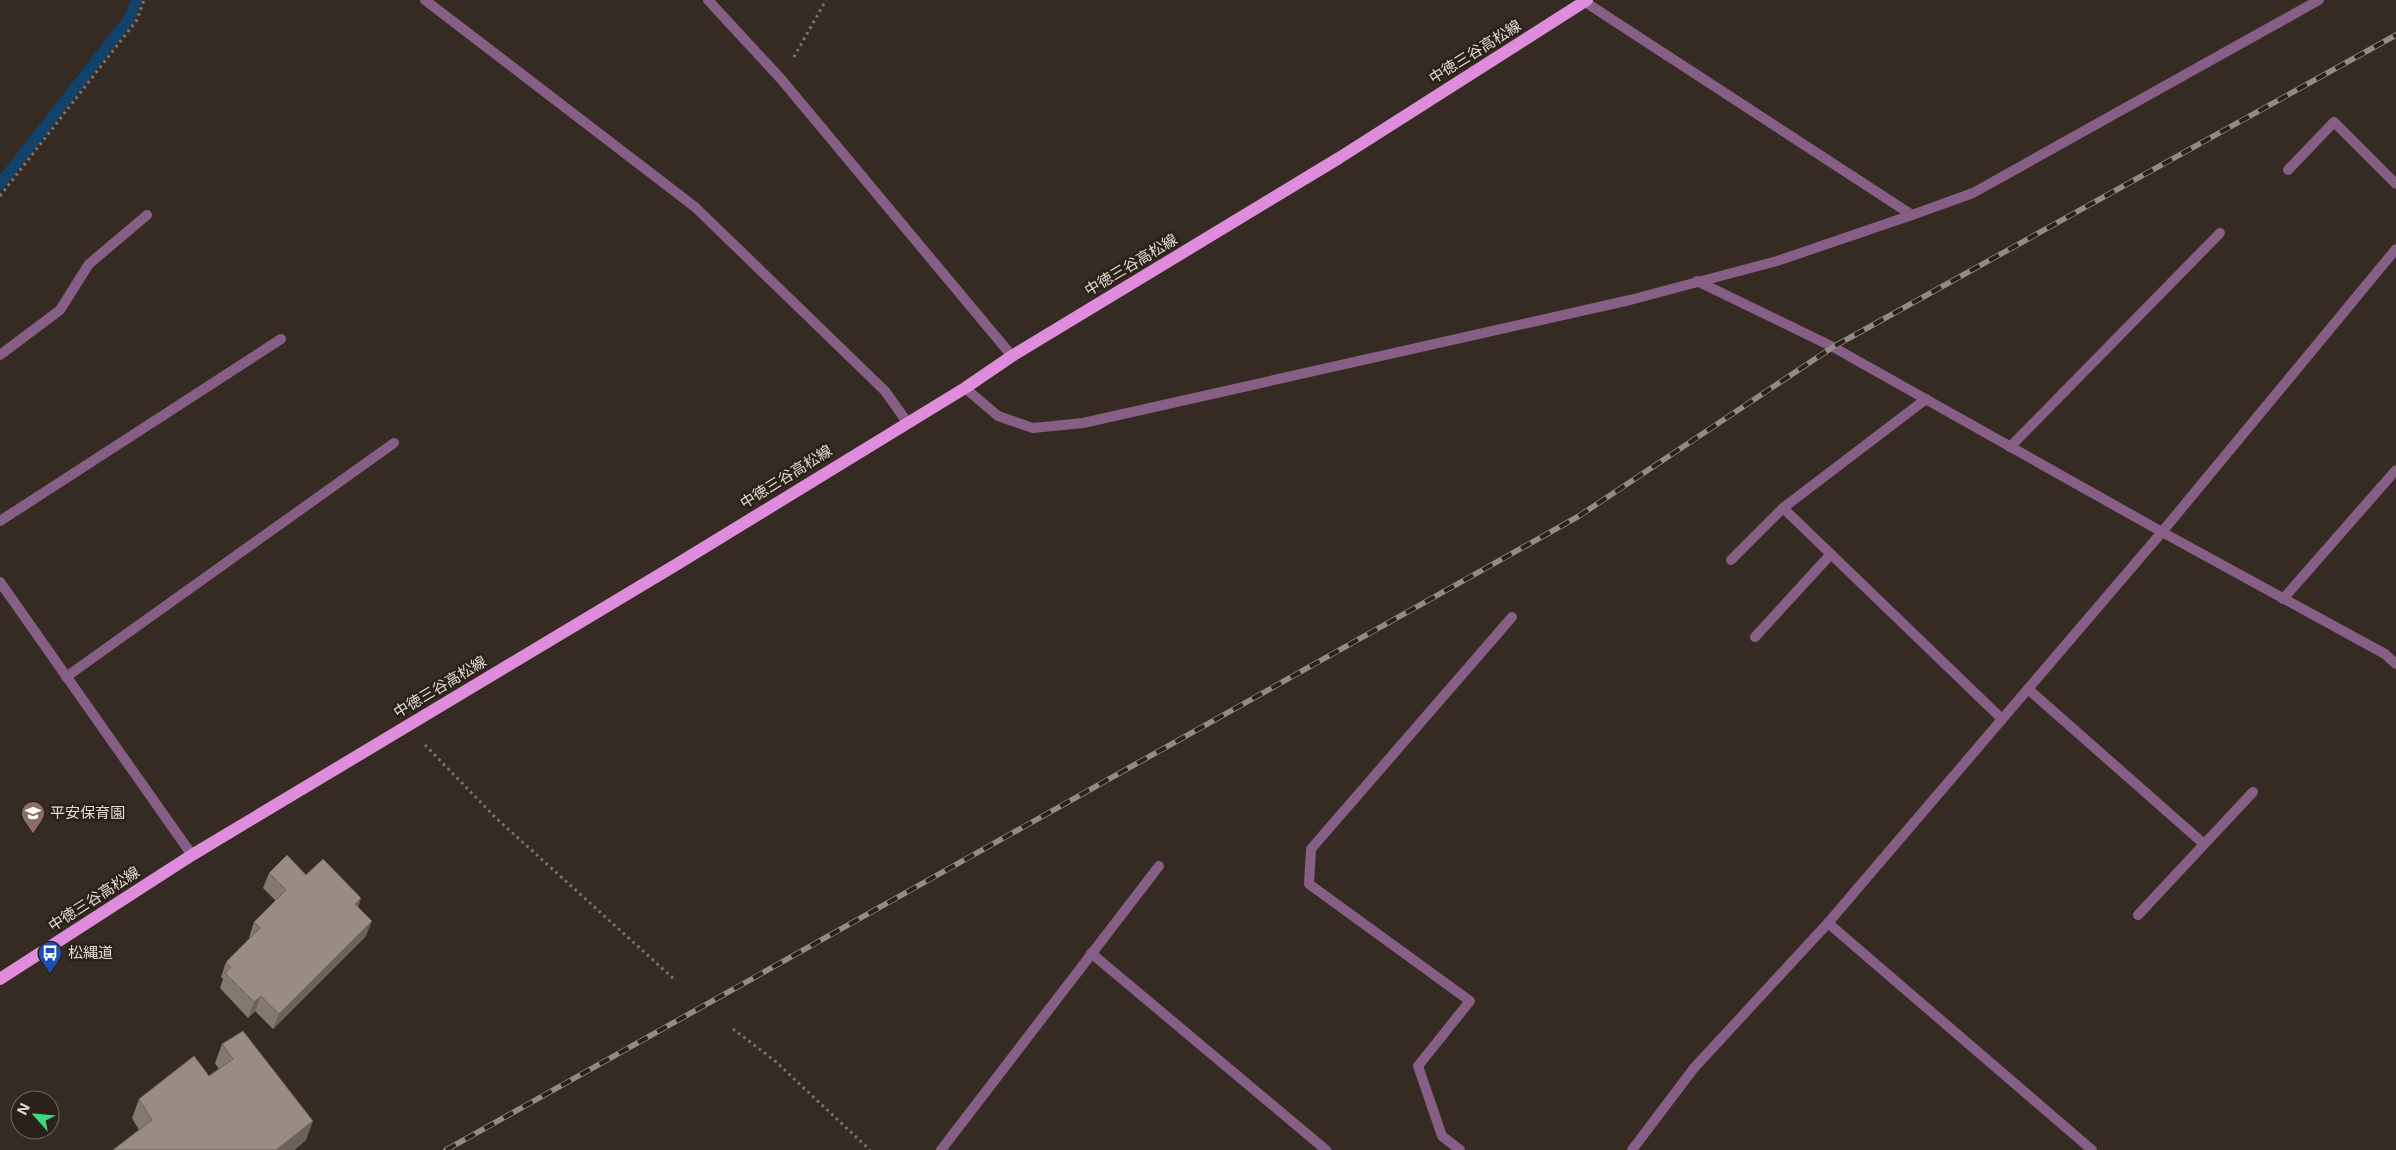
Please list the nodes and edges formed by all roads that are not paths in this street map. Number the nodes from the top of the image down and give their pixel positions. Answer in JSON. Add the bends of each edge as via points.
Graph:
{"nodes":[{"id":1,"x":425,"y":0,"type":"edge"},
{"id":2,"x":708,"y":0,"type":"edge"},
{"id":3,"x":1585,"y":0,"type":"edge"},
{"id":4,"x":2319,"y":0,"type":"edge"},
{"id":5,"x":2288,"y":170,"type":"dead end"},
{"id":6,"x":2396,"y":184,"type":"edge"},
{"id":7,"x":147,"y":216,"type":"dead end"},
{"id":8,"x":1912,"y":216,"type":"junction"},
{"id":9,"x":2220,"y":233,"type":"dead end"},
{"id":10,"x":2396,"y":249,"type":"edge"},
{"id":11,"x":1697,"y":281,"type":"junction"},
{"id":12,"x":281,"y":339,"type":"dead end"},
{"id":13,"x":0,"y":355,"type":"edge"},
{"id":14,"x":1012,"y":356,"type":"junction"},
{"id":15,"x":965,"y":388,"type":"junction"},
{"id":16,"x":1926,"y":399,"type":"junction"},
{"id":17,"x":907,"y":422,"type":"junction"},
{"id":18,"x":394,"y":443,"type":"dead end"},
{"id":19,"x":2010,"y":447,"type":"junction"},
{"id":20,"x":2396,"y":470,"type":"edge"},
{"id":21,"x":1783,"y":508,"type":"junction"},
{"id":22,"x":0,"y":521,"type":"edge"},
{"id":23,"x":2162,"y":532,"type":"junction"},
{"id":24,"x":1831,"y":554,"type":"junction"},
{"id":25,"x":1731,"y":560,"type":"dead end"},
{"id":26,"x":0,"y":582,"type":"edge"},
{"id":27,"x":2283,"y":599,"type":"junction"},
{"id":28,"x":1512,"y":617,"type":"dead end"},
{"id":29,"x":1755,"y":637,"type":"dead end"},
{"id":30,"x":2396,"y":664,"type":"edge"},
{"id":31,"x":66,"y":676,"type":"junction"},
{"id":32,"x":2028,"y":689,"type":"junction"},
{"id":33,"x":2002,"y":719,"type":"junction"},
{"id":34,"x":2253,"y":792,"type":"dead end"},
{"id":35,"x":2204,"y":844,"type":"junction"},
{"id":36,"x":192,"y":855,"type":"junction"},
{"id":37,"x":1158,"y":866,"type":"dead end"},
{"id":38,"x":2138,"y":915,"type":"dead end"},
{"id":39,"x":1828,"y":923,"type":"junction"},
{"id":40,"x":1092,"y":954,"type":"junction"},
{"id":41,"x":0,"y":978,"type":"edge"},
{"id":42,"x":941,"y":1150,"type":"edge"},
{"id":43,"x":1326,"y":1150,"type":"edge"},
{"id":44,"x":1460,"y":1150,"type":"edge"},
{"id":45,"x":1632,"y":1150,"type":"edge"},
{"id":46,"x":2092,"y":1150,"type":"edge"}],
"edges":[{"from":1,"to":17,"type":"street","via":[[695,207],[885,391]]},
{"from":2,"to":14,"type":"street","via":[[781,79]]},
{"from":3,"to":8,"type":"street"},
{"from":3,"to":14,"type":"main road","name":"中徳三谷高松線","via":[[1339,158]]},
{"from":4,"to":8,"type":"street","via":[[1973,193]]},
{"from":5,"to":6,"type":"street","via":[[2334,122]]},
{"from":7,"to":13,"type":"street","via":[[89,264],[60,310]]},
{"from":8,"to":11,"type":"street","via":[[1777,261]]},
{"from":9,"to":19,"type":"street"},
{"from":10,"to":23,"type":"street"},
{"from":11,"to":15,"type":"street","via":[[1620,302],[1083,423],[1032,428],[998,416]]},
{"from":11,"to":16,"type":"street","via":[[1833,347]]},
{"from":12,"to":22,"type":"street"},
{"from":14,"to":15,"type":"main road","name":"中徳三谷高松線"},
{"from":15,"to":17,"type":"main road","name":"中徳三谷高松線"},
{"from":16,"to":19,"type":"street"},
{"from":16,"to":21,"type":"street"},
{"from":17,"to":36,"type":"main road","name":"中徳三谷高松線"},
{"from":18,"to":31,"type":"street"},
{"from":19,"to":23,"type":"street"},
{"from":20,"to":27,"type":"street"},
{"from":21,"to":24,"type":"street"},
{"from":21,"to":25,"type":"street"},
{"from":23,"to":27,"type":"street"},
{"from":23,"to":32,"type":"street"},
{"from":24,"to":29,"type":"street"},
{"from":24,"to":33,"type":"street"},
{"from":26,"to":31,"type":"street"},
{"from":27,"to":30,"type":"street","via":[[2385,654]]},
{"from":28,"to":44,"type":"street","via":[[1311,849],[1309,884],[1470,1001],[1418,1066],[1442,1136]]},
{"from":31,"to":36,"type":"street"},
{"from":32,"to":33,"type":"street"},
{"from":32,"to":35,"type":"street"},
{"from":33,"to":39,"type":"street"},
{"from":34,"to":35,"type":"street"},
{"from":35,"to":38,"type":"street"},
{"from":36,"to":41,"type":"main road","name":"中徳三谷高松線"},
{"from":37,"to":40,"type":"street"},
{"from":39,"to":45,"type":"street","via":[[1694,1068]]},
{"from":39,"to":46,"type":"street"},
{"from":40,"to":42,"type":"street"},
{"from":40,"to":43,"type":"street"}]}
